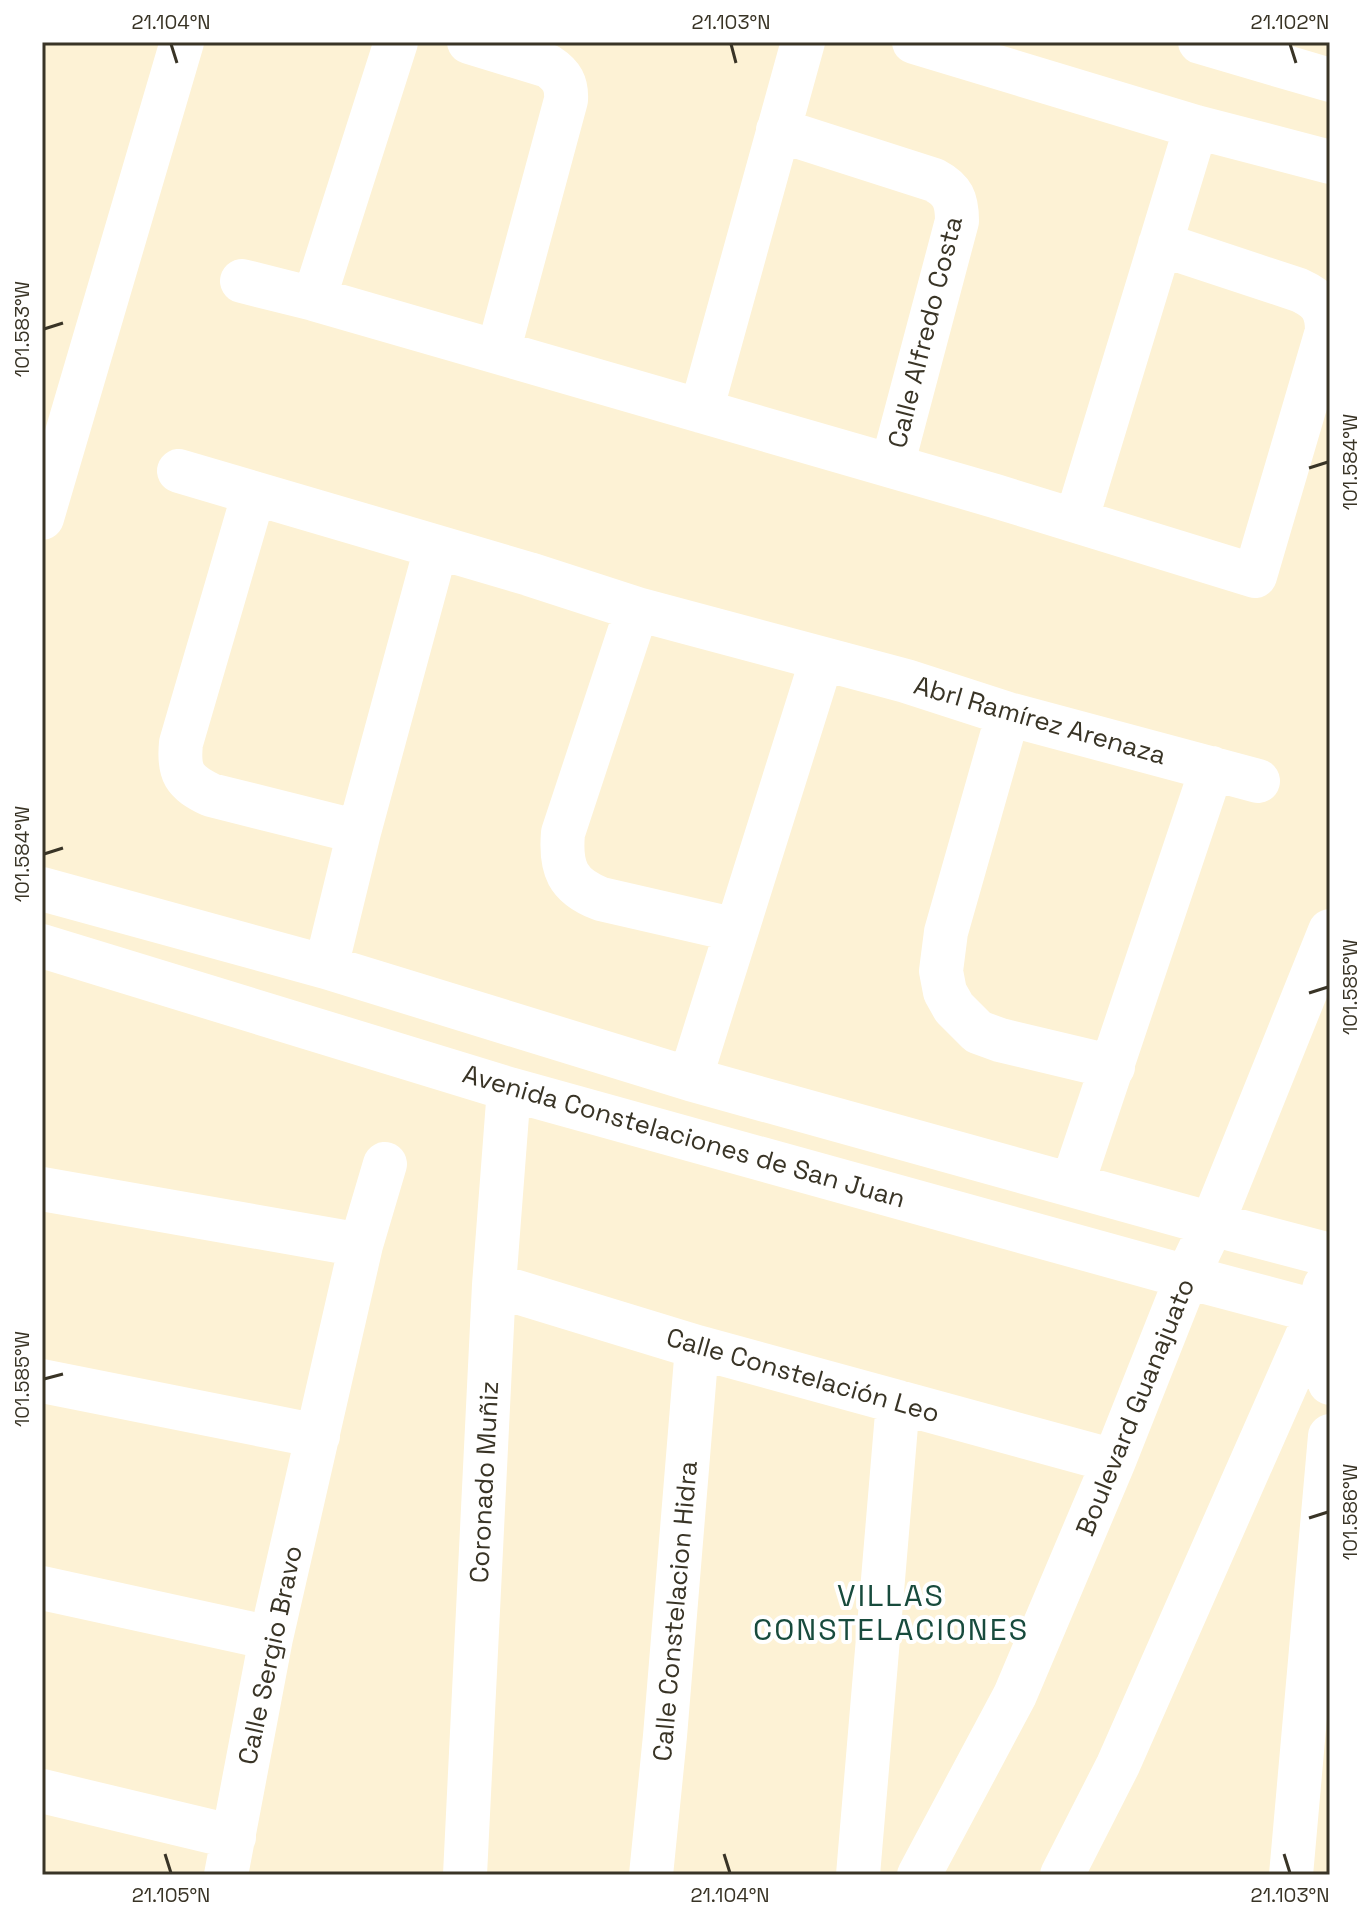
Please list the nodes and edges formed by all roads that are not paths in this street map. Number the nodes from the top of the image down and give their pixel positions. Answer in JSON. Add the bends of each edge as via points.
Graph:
{"nodes":[{"id":1,"x":182,"y":42,"type":"edge"},
{"id":2,"x":396,"y":42,"type":"edge"},
{"id":3,"x":469,"y":42,"type":"edge"},
{"id":4,"x":803,"y":42,"type":"edge"},
{"id":5,"x":914,"y":42,"type":"edge"},
{"id":6,"x":1200,"y":42,"type":"edge"},
{"id":7,"x":1330,"y":80,"type":"edge"},
{"id":8,"x":1196,"y":127,"type":"junction"},
{"id":9,"x":778,"y":130,"type":"junction"},
{"id":10,"x":1330,"y":162,"type":"edge"},
{"id":11,"x":1160,"y":244,"type":"junction"},
{"id":12,"x":242,"y":281,"type":"dead end"},
{"id":13,"x":314,"y":299,"type":"junction"},
{"id":14,"x":498,"y":352,"type":"junction"},
{"id":15,"x":701,"y":411,"type":"junction"},
{"id":16,"x":892,"y":466,"type":"junction"},
{"id":17,"x":179,"y":471,"type":"dead end"},
{"id":18,"x":254,"y":493,"type":"junction"},
{"id":19,"x":42,"y":518,"type":"edge"},
{"id":20,"x":1076,"y":521,"type":"junction"},
{"id":21,"x":436,"y":548,"type":"junction"},
{"id":22,"x":637,"y":609,"type":"junction"},
{"id":23,"x":822,"y":659,"type":"junction"},
{"id":24,"x":1008,"y":714,"type":"junction"},
{"id":25,"x":1212,"y":768,"type":"junction"},
{"id":26,"x":1258,"y":781,"type":"dead end"},
{"id":27,"x":359,"y":832,"type":"junction"},
{"id":28,"x":42,"y":889,"type":"edge"},
{"id":29,"x":736,"y":930,"type":"junction"},
{"id":30,"x":1330,"y":931,"type":"edge"},
{"id":31,"x":42,"y":946,"type":"edge"},
{"id":32,"x":326,"y":967,"type":"junction"},
{"id":33,"x":1113,"y":1067,"type":"junction"},
{"id":34,"x":690,"y":1079,"type":"junction"},
{"id":35,"x":509,"y":1089,"type":"junction"},
{"id":36,"x":385,"y":1164,"type":"dead end"},
{"id":37,"x":1072,"y":1185,"type":"junction"},
{"id":38,"x":42,"y":1189,"type":"edge"},
{"id":39,"x":1212,"y":1224,"type":"junction"},
{"id":40,"x":361,"y":1245,"type":"junction"},
{"id":41,"x":1330,"y":1255,"type":"edge"},
{"id":42,"x":1330,"y":1266,"type":"edge"},
{"id":43,"x":1187,"y":1277,"type":"junction"},
{"id":44,"x":494,"y":1285,"type":"junction"},
{"id":45,"x":1318,"y":1322,"type":"edge"},
{"id":46,"x":697,"y":1347,"type":"junction"},
{"id":47,"x":42,"y":1381,"type":"edge"},
{"id":48,"x":1330,"y":1383,"type":"edge"},
{"id":49,"x":898,"y":1402,"type":"junction"},
{"id":50,"x":318,"y":1436,"type":"junction"},
{"id":51,"x":1330,"y":1436,"type":"edge"},
{"id":52,"x":1114,"y":1461,"type":"junction"},
{"id":53,"x":42,"y":1588,"type":"edge"},
{"id":54,"x":271,"y":1638,"type":"junction"},
{"id":55,"x":42,"y":1791,"type":"edge"},
{"id":56,"x":230,"y":1856,"type":"edge"},
{"id":57,"x":465,"y":1875,"type":"edge"},
{"id":58,"x":651,"y":1875,"type":"edge"},
{"id":59,"x":858,"y":1875,"type":"edge"},
{"id":60,"x":919,"y":1875,"type":"edge"},
{"id":61,"x":1062,"y":1875,"type":"edge"},
{"id":62,"x":1291,"y":1875,"type":"edge"}],
"edges":[{"from":1,"to":19,"type":"street"},
{"from":2,"to":13,"type":"street"},
{"from":3,"to":14,"type":"street","via":[[548,66],[567,91]]},
{"from":4,"to":9,"type":"street"},
{"from":5,"to":8,"type":"street"},
{"from":6,"to":7,"type":"street"},
{"from":8,"to":10,"type":"street"},
{"from":8,"to":11,"type":"street"},
{"from":9,"to":15,"type":"street"},
{"from":9,"to":16,"type":"street","name":"Calle Alfredo Costa","via":[[934,180],[944,185],[957,207]]},
{"from":11,"to":20,"type":"street"},
{"from":11,"to":20,"type":"street","name":"Calle Alfredo Costa","via":[[1299,290],[1322,307],[1327,318],[1255,576]]},
{"from":12,"to":13,"type":"street","name":"Calle Alfredo Costa"},
{"from":13,"to":14,"type":"street","name":"Calle Alfredo Costa"},
{"from":14,"to":15,"type":"street","name":"Calle Alfredo Costa"},
{"from":15,"to":16,"type":"street","name":"Calle Alfredo Costa"},
{"from":16,"to":20,"type":"street","name":"Calle Alfredo Costa"},
{"from":17,"to":18,"type":"street","name":"Abrl Ramírez Arenaza"},
{"from":18,"to":21,"type":"street","name":"Abrl Ramírez Arenaza"},
{"from":18,"to":27,"type":"street","via":[[179,761],[191,784],[211,795]]},
{"from":21,"to":22,"type":"street","name":"Abrl Ramírez Arenaza"},
{"from":21,"to":27,"type":"street"},
{"from":22,"to":23,"type":"street","name":"Abrl Ramírez Arenaza"},
{"from":22,"to":29,"type":"street","via":[[563,833],[563,863],[573,884],[588,894]]},
{"from":23,"to":24,"type":"street","name":"Abrl Ramírez Arenaza"},
{"from":23,"to":29,"type":"street"},
{"from":24,"to":25,"type":"street","name":"Abrl Ramírez Arenaza"},
{"from":24,"to":33,"type":"street","via":[[946,932],[941,971],[945,992],[978,1032]]},
{"from":25,"to":26,"type":"street","name":"Abrl Ramírez Arenaza"},
{"from":25,"to":33,"type":"street"},
{"from":27,"to":32,"type":"street"},
{"from":28,"to":32,"type":"street"},
{"from":29,"to":34,"type":"street"},
{"from":30,"to":39,"type":"street","name":"Boulevard Guanajuato"},
{"from":31,"to":35,"type":"street","name":"Avenida Constelaciones de San Juan"},
{"from":32,"to":34,"type":"street"},
{"from":33,"to":37,"type":"street"},
{"from":34,"to":37,"type":"street"},
{"from":35,"to":43,"type":"street","name":"Avenida Constelaciones de San Juan"},
{"from":35,"to":44,"type":"street","name":"Coronado Muñiz"},
{"from":36,"to":40,"type":"street","name":"Calle Sergio Bravo"},
{"from":37,"to":39,"type":"street"},
{"from":38,"to":40,"type":"street"},
{"from":39,"to":41,"type":"street"},
{"from":39,"to":43,"type":"street","name":"Boulevard Guanajuato"},
{"from":40,"to":50,"type":"street","name":"Calle Sergio Bravo"},
{"from":42,"to":45,"type":"street"},
{"from":43,"to":45,"type":"street","name":"Avenida Constelaciones de San Juan"},
{"from":43,"to":52,"type":"street","name":"Boulevard Guanajuato"},
{"from":44,"to":46,"type":"street","name":"Calle Constelación Leo"},
{"from":44,"to":57,"type":"street","name":"Coronado Muñiz"},
{"from":45,"to":48,"type":"street"},
{"from":45,"to":61,"type":"street","via":[[1118,1765]]},
{"from":46,"to":49,"type":"street","name":"Calle Constelación Leo"},
{"from":46,"to":58,"type":"street","name":"Calle Constelacion Hidra"},
{"from":47,"to":50,"type":"street"},
{"from":49,"to":52,"type":"street","name":"Calle Constelación Leo"},
{"from":49,"to":59,"type":"street"},
{"from":50,"to":54,"type":"street","name":"Calle Sergio Bravo"},
{"from":51,"to":62,"type":"street"},
{"from":52,"to":60,"type":"street","name":"Boulevard Guanajuato","via":[[1015,1695]]},
{"from":53,"to":54,"type":"street"},
{"from":54,"to":56,"type":"street","name":"Calle Sergio Bravo"},
{"from":55,"to":56,"type":"street"}]}
